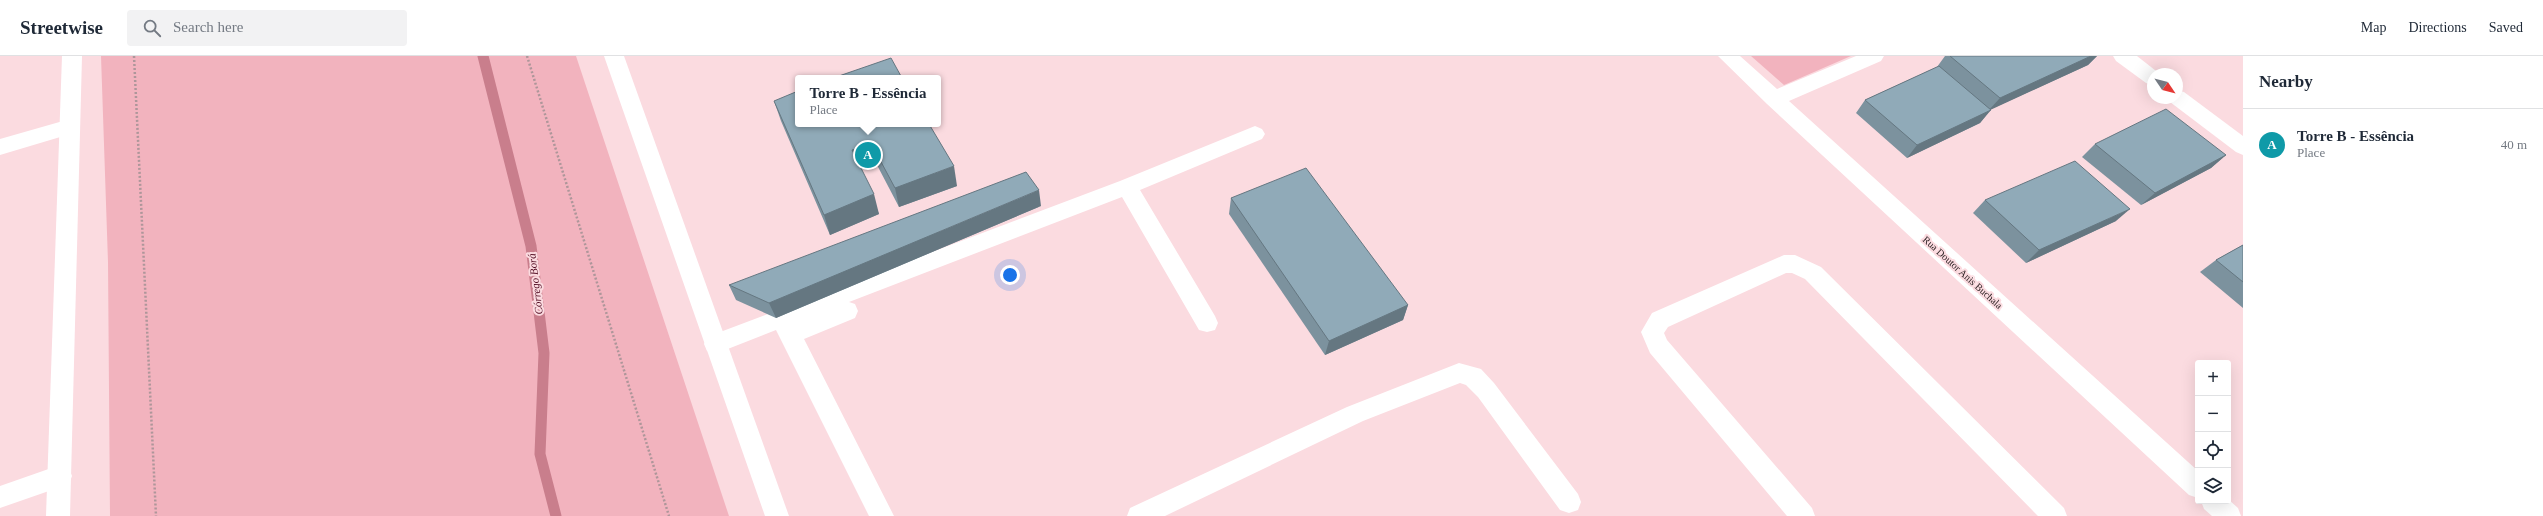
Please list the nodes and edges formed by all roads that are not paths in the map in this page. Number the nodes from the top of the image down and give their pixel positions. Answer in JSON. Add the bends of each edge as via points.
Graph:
{"nodes":[{"id":1,"x":72,"y":56,"type":"edge"},
{"id":2,"x":614,"y":56,"type":"edge"},
{"id":3,"x":1728,"y":56,"type":"edge"},
{"id":4,"x":1874,"y":56,"type":"edge"},
{"id":5,"x":2123,"y":56,"type":"edge"},
{"id":6,"x":2147,"y":74,"type":"edge"},
{"id":7,"x":1774,"y":99,"type":"junction"},
{"id":8,"x":2183,"y":102,"type":"edge"},
{"id":9,"x":70,"y":127,"type":"junction"},
{"id":10,"x":1255,"y":134,"type":"dead end"},
{"id":11,"x":0,"y":147,"type":"edge"},
{"id":12,"x":2243,"y":147,"type":"edge"},
{"id":13,"x":1127,"y":188,"type":"junction"},
{"id":14,"x":848,"y":311,"type":"dead end"},
{"id":15,"x":1207,"y":323,"type":"dead end"},
{"id":16,"x":786,"y":327,"type":"junction"},
{"id":17,"x":715,"y":344,"type":"junction"},
{"id":18,"x":60,"y":476,"type":"junction"},
{"id":19,"x":2195,"y":484,"type":"edge"},
{"id":20,"x":0,"y":497,"type":"edge"},
{"id":21,"x":1569,"y":502,"type":"dead end"},
{"id":22,"x":2216,"y":504,"type":"edge"},
{"id":23,"x":58,"y":516,"type":"edge"},
{"id":24,"x":777,"y":516,"type":"edge"},
{"id":25,"x":882,"y":516,"type":"edge"},
{"id":26,"x":1139,"y":516,"type":"edge"},
{"id":27,"x":1803,"y":516,"type":"edge"},
{"id":28,"x":2055,"y":516,"type":"edge"},
{"id":29,"x":2229,"y":516,"type":"edge"}],
"edges":[{"from":1,"to":9,"type":"main road"},
{"from":2,"to":17,"type":"main road"},
{"from":3,"to":7,"type":"main road","name":"Rua Doutor Anis Buchala"},
{"from":4,"to":7,"type":"main road"},
{"from":5,"to":6,"type":"main road"},
{"from":7,"to":19,"type":"main road","name":"Rua Doutor Anis Buchala"},
{"from":8,"to":12,"type":"main road"},
{"from":9,"to":11,"type":"main road"},
{"from":9,"to":18,"type":"main road"},
{"from":10,"to":13,"type":"main road"},
{"from":13,"to":15,"type":"main road"},
{"from":13,"to":16,"type":"main road"},
{"from":14,"to":16,"type":"main road"},
{"from":16,"to":17,"type":"main road"},
{"from":16,"to":25,"type":"main road"},
{"from":17,"to":24,"type":"main road"},
{"from":18,"to":20,"type":"main road"},
{"from":18,"to":23,"type":"main road"},
{"from":21,"to":26,"type":"main road","via":[[1486,390],[1473,376],[1459,374],[1355,414]]},
{"from":22,"to":29,"type":"main road"},
{"from":27,"to":28,"type":"main road","via":[[1658,346],[1652,332],[1660,320],[1784,264],[1795,264],[1813,273]]}]}
